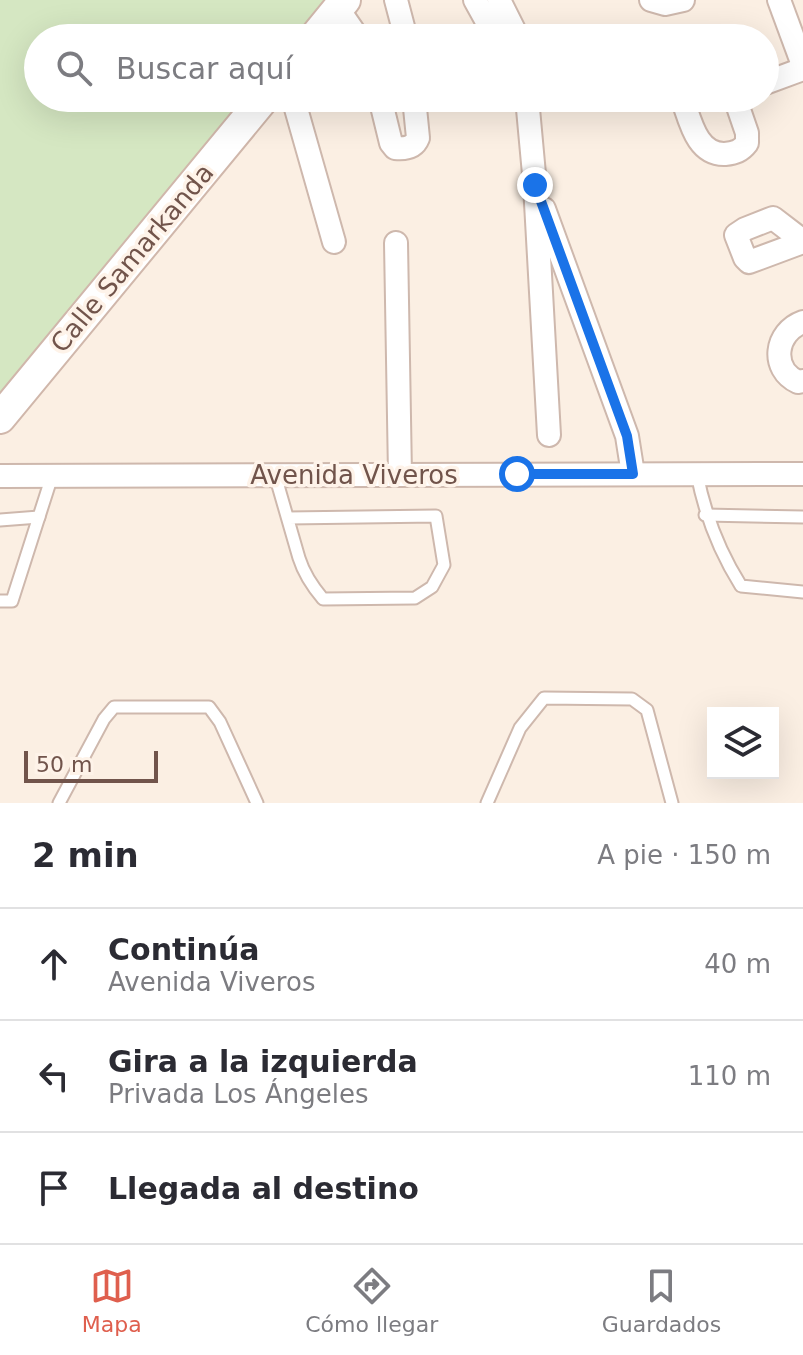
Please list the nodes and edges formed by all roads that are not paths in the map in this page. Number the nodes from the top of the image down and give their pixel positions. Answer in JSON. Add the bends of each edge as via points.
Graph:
{"nodes":[{"id":1,"x":396,"y":0,"type":"edge"},
{"id":2,"x":475,"y":0,"type":"edge"},
{"id":3,"x":499,"y":0,"type":"edge"},
{"id":4,"x":651,"y":0,"type":"edge"},
{"id":5,"x":683,"y":0,"type":"edge"},
{"id":6,"x":779,"y":0,"type":"edge"},
{"id":7,"x":342,"y":5,"type":"edge"},
{"id":8,"x":326,"y":24,"type":"edge"},
{"id":9,"x":351,"y":24,"type":"edge"},
{"id":10,"x":402,"y":24,"type":"edge"},
{"id":11,"x":488,"y":24,"type":"edge"},
{"id":12,"x":511,"y":24,"type":"edge"},
{"id":13,"x":803,"y":67,"type":"edge"},
{"id":14,"x":779,"y":77,"type":"edge"},
{"id":15,"x":252,"y":112,"type":"edge"},
{"id":16,"x":297,"y":112,"type":"edge"},
{"id":17,"x":383,"y":112,"type":"edge"},
{"id":18,"x":415,"y":112,"type":"edge"},
{"id":19,"x":527,"y":112,"type":"edge"},
{"id":20,"x":688,"y":112,"type":"edge"},
{"id":21,"x":740,"y":112,"type":"edge"},
{"id":22,"x":535,"y":185,"type":"junction"},
{"id":23,"x":334,"y":242,"type":"dead end"},
{"id":24,"x":396,"y":243,"type":"dead end"},
{"id":25,"x":579,"y":307,"type":"junction"},
{"id":26,"x":543,"y":310,"type":"junction"},
{"id":27,"x":803,"y":322,"type":"edge"},
{"id":28,"x":803,"y":381,"type":"edge"},
{"id":29,"x":0,"y":418,"type":"edge"},
{"id":30,"x":549,"y":435,"type":"dead end"},
{"id":31,"x":633,"y":474,"type":"junction"},
{"id":32,"x":697,"y":474,"type":"junction"},
{"id":33,"x":803,"y":474,"type":"edge"},
{"id":34,"x":275,"y":475,"type":"junction"},
{"id":35,"x":400,"y":475,"type":"junction"},
{"id":36,"x":0,"y":476,"type":"edge"},
{"id":37,"x":52,"y":476,"type":"junction"},
{"id":38,"x":705,"y":515,"type":"junction"},
{"id":39,"x":39,"y":517,"type":"junction"},
{"id":40,"x":803,"y":517,"type":"edge"},
{"id":41,"x":288,"y":518,"type":"junction"},
{"id":42,"x":0,"y":520,"type":"edge"},
{"id":43,"x":803,"y":592,"type":"edge"},
{"id":44,"x":0,"y":601,"type":"edge"},
{"id":45,"x":59,"y":803,"type":"edge"},
{"id":46,"x":257,"y":803,"type":"edge"},
{"id":47,"x":487,"y":803,"type":"edge"},
{"id":48,"x":672,"y":803,"type":"edge"}],
"edges":[{"from":1,"to":10,"type":"street"},
{"from":2,"to":11,"type":"street"},
{"from":3,"to":12,"type":"street"},
{"from":4,"to":5,"type":"street"},
{"from":6,"to":13,"type":"street"},
{"from":7,"to":8,"type":"street"},
{"from":7,"to":9,"type":"street"},
{"from":13,"to":14,"type":"street"},
{"from":15,"to":29,"type":"street","name":"Calle Samarkanda"},
{"from":16,"to":23,"type":"street"},
{"from":17,"to":18,"type":"street","via":[[391,143],[403,149],[418,138]]},
{"from":19,"to":22,"type":"street"},
{"from":20,"to":21,"type":"street","via":[[699,140],[724,154],[747,143]]},
{"from":22,"to":25,"type":"street"},
{"from":22,"to":26,"type":"street"},
{"from":24,"to":35,"type":"street"},
{"from":25,"to":26,"type":"street"},
{"from":25,"to":31,"type":"street","via":[[627,436]]},
{"from":26,"to":30,"type":"street"},
{"from":27,"to":28,"type":"street","via":[[786,335],[779,359],[785,375]]},
{"from":31,"to":32,"type":"street","name":"Avenida Viveros"},
{"from":31,"to":35,"type":"street","name":"Avenida Viveros"},
{"from":32,"to":33,"type":"street","name":"Avenida Viveros"},
{"from":32,"to":38,"type":"lane"},
{"from":34,"to":35,"type":"street","name":"Avenida Viveros"},
{"from":34,"to":37,"type":"street","name":"Avenida Viveros"},
{"from":34,"to":41,"type":"lane"},
{"from":36,"to":37,"type":"street","name":"Avenida Viveros"},
{"from":37,"to":39,"type":"lane"},
{"from":38,"to":40,"type":"lane"},
{"from":38,"to":43,"type":"lane","via":[[741,586]]},
{"from":39,"to":42,"type":"lane"},
{"from":39,"to":44,"type":"lane","via":[[12,601]]},
{"from":41,"to":41,"type":"lane","via":[[302,566],[323,599],[415,598],[432,587],[444,565],[436,516]]},
{"from":45,"to":46,"type":"lane","via":[[114,707],[209,707]]},
{"from":47,"to":48,"type":"lane","via":[[520,728],[544,698],[632,699],[647,710]]}]}
